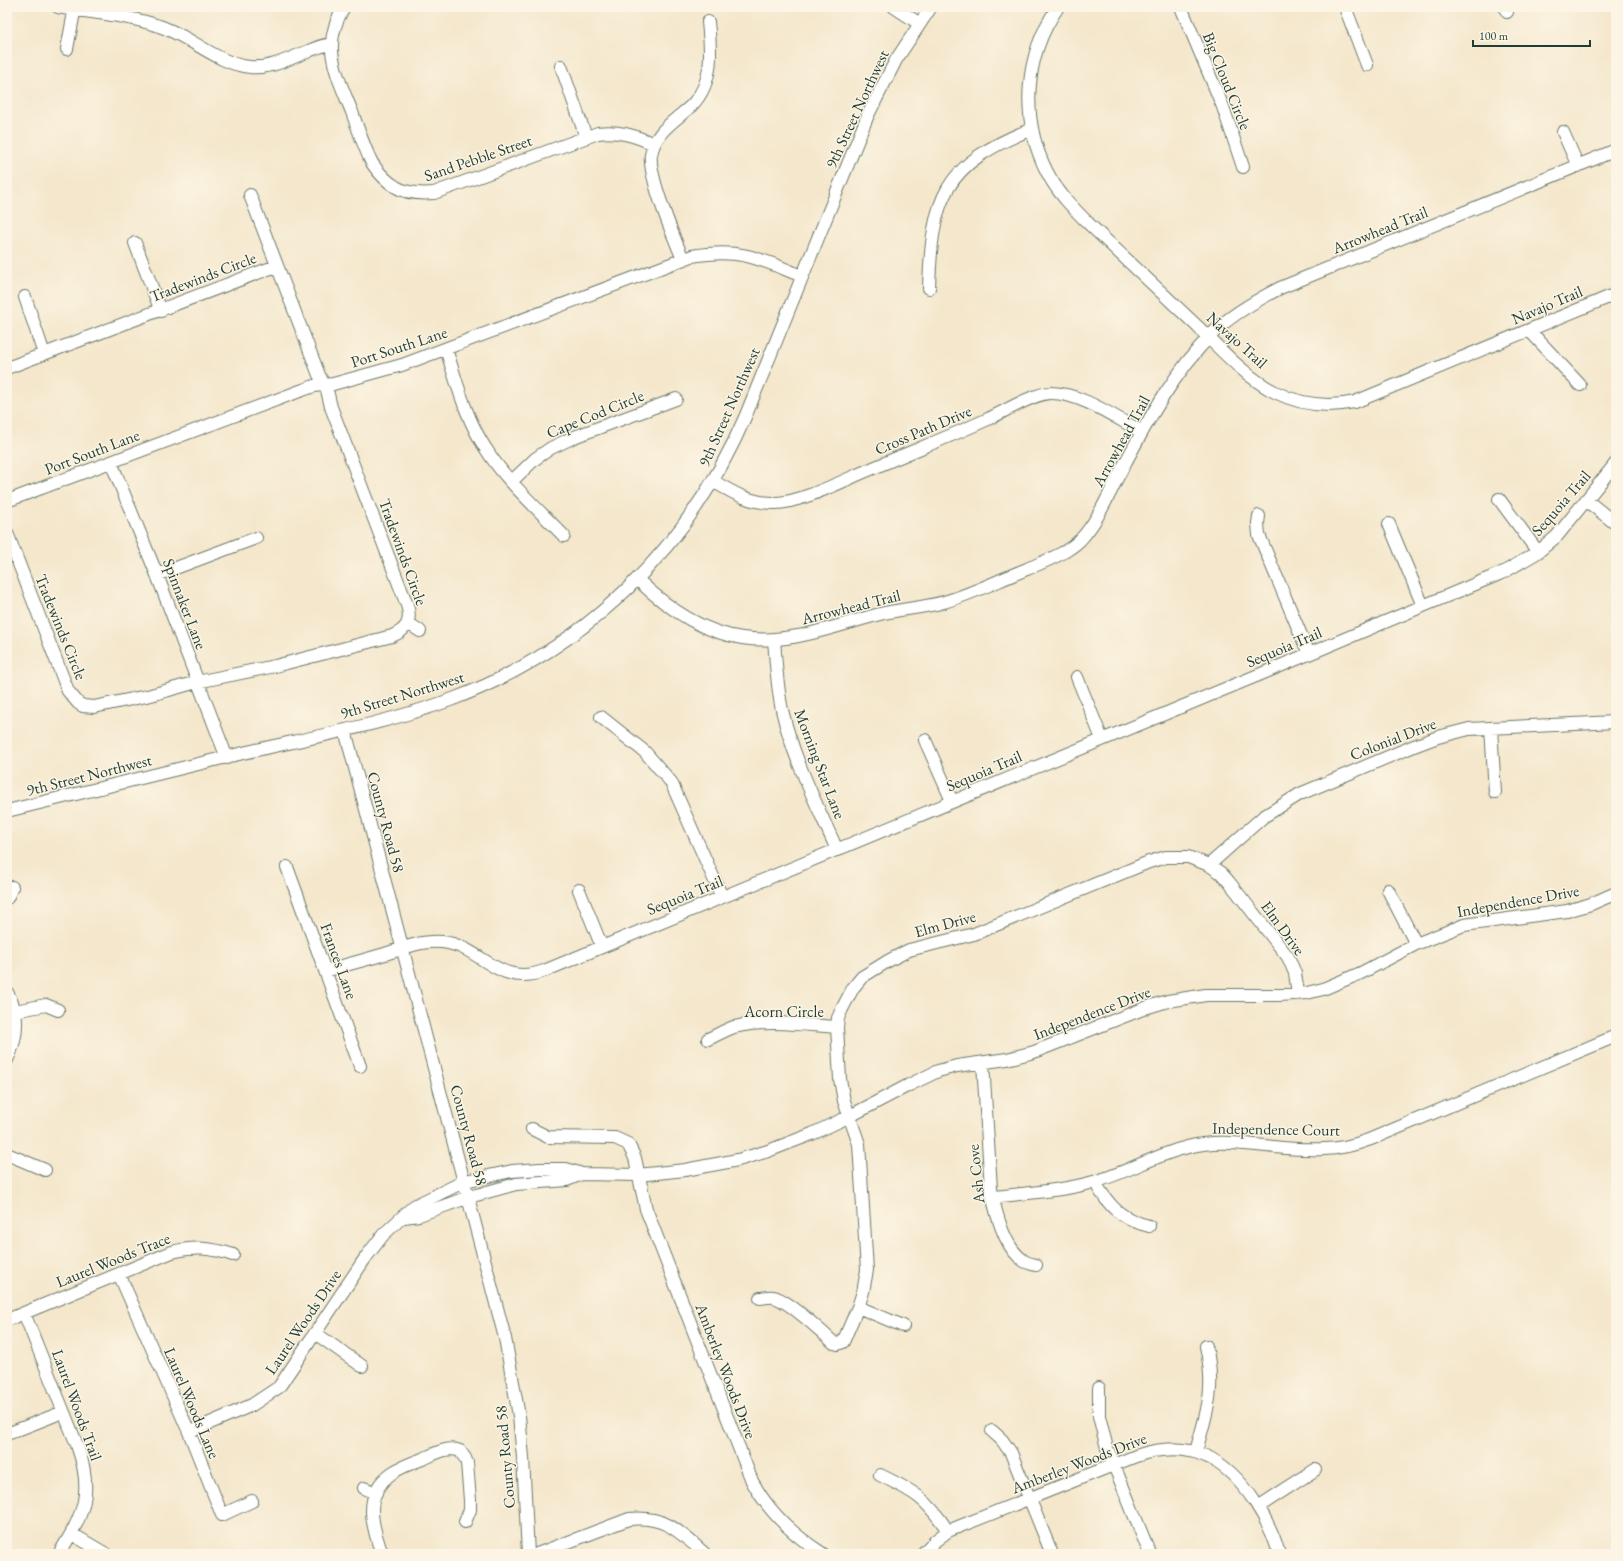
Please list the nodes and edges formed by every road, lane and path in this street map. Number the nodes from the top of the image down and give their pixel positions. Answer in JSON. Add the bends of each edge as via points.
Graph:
{"nodes":[{"id":1,"x":58,"y":7,"type":"edge"},
{"id":2,"x":344,"y":7,"type":"edge"},
{"id":3,"x":894,"y":7,"type":"edge"},
{"id":4,"x":931,"y":7,"type":"edge"},
{"id":5,"x":1058,"y":7,"type":"edge"},
{"id":6,"x":1181,"y":7,"type":"edge"},
{"id":7,"x":1345,"y":7,"type":"edge"},
{"id":8,"x":75,"y":8,"type":"edge"},
{"id":9,"x":708,"y":22,"type":"dead end"},
{"id":10,"x":920,"y":24,"type":"junction"},
{"id":11,"x":332,"y":45,"type":"junction"},
{"id":12,"x":67,"y":49,"type":"dead end"},
{"id":13,"x":1367,"y":65,"type":"dead end"},
{"id":14,"x":561,"y":66,"type":"dead end"},
{"id":15,"x":1032,"y":129,"type":"junction"},
{"id":16,"x":1563,"y":132,"type":"dead end"},
{"id":17,"x":586,"y":137,"type":"junction"},
{"id":18,"x":654,"y":144,"type":"junction"},
{"id":19,"x":1616,"y":150,"type":"edge"},
{"id":20,"x":1578,"y":166,"type":"junction"},
{"id":21,"x":1243,"y":167,"type":"dead end"},
{"id":22,"x":250,"y":195,"type":"dead end"},
{"id":23,"x":136,"y":243,"type":"dead end"},
{"id":24,"x":683,"y":259,"type":"junction"},
{"id":25,"x":276,"y":266,"type":"junction"},
{"id":26,"x":802,"y":276,"type":"junction"},
{"id":27,"x":929,"y":288,"type":"dead end"},
{"id":28,"x":1616,"y":294,"type":"edge"},
{"id":29,"x":25,"y":297,"type":"dead end"},
{"id":30,"x":161,"y":310,"type":"junction"},
{"id":31,"x":1529,"y":330,"type":"junction"},
{"id":32,"x":1208,"y":338,"type":"junction"},
{"id":33,"x":446,"y":349,"type":"junction"},
{"id":34,"x":44,"y":354,"type":"junction"},
{"id":35,"x":7,"y":368,"type":"edge"},
{"id":36,"x":324,"y":385,"type":"junction"},
{"id":37,"x":1580,"y":385,"type":"dead end"},
{"id":38,"x":676,"y":399,"type":"dead end"},
{"id":39,"x":1142,"y":432,"type":"junction"},
{"id":40,"x":112,"y":462,"type":"junction"},
{"id":41,"x":1616,"y":463,"type":"edge"},
{"id":42,"x":512,"y":481,"type":"junction"},
{"id":43,"x":713,"y":481,"type":"junction"},
{"id":44,"x":1499,"y":499,"type":"dead end"},
{"id":45,"x":1586,"y":500,"type":"junction"},
{"id":46,"x":7,"y":501,"type":"edge"},
{"id":47,"x":1259,"y":516,"type":"dead end"},
{"id":48,"x":1389,"y":524,"type":"dead end"},
{"id":49,"x":1616,"y":524,"type":"edge"},
{"id":50,"x":7,"y":533,"type":"edge"},
{"id":51,"x":564,"y":536,"type":"dead end"},
{"id":52,"x":256,"y":538,"type":"dead end"},
{"id":53,"x":1538,"y":552,"type":"junction"},
{"id":54,"x":157,"y":576,"type":"junction"},
{"id":55,"x":637,"y":579,"type":"junction"},
{"id":56,"x":1423,"y":606,"type":"junction"},
{"id":57,"x":408,"y":623,"type":"junction"},
{"id":58,"x":420,"y":631,"type":"dead end"},
{"id":59,"x":774,"y":640,"type":"junction"},
{"id":60,"x":1309,"y":654,"type":"junction"},
{"id":61,"x":1077,"y":677,"type":"dead end"},
{"id":62,"x":197,"y":682,"type":"junction"},
{"id":63,"x":600,"y":717,"type":"dead end"},
{"id":64,"x":1616,"y":722,"type":"edge"},
{"id":65,"x":1491,"y":728,"type":"junction"},
{"id":66,"x":345,"y":730,"type":"junction"},
{"id":67,"x":1102,"y":739,"type":"junction"},
{"id":68,"x":925,"y":740,"type":"dead end"},
{"id":69,"x":227,"y":758,"type":"junction"},
{"id":70,"x":1495,"y":792,"type":"dead end"},
{"id":71,"x":952,"y":801,"type":"junction"},
{"id":72,"x":7,"y":811,"type":"edge"},
{"id":73,"x":836,"y":850,"type":"junction"},
{"id":74,"x":1209,"y":865,"type":"junction"},
{"id":75,"x":287,"y":867,"type":"dead end"},
{"id":76,"x":578,"y":890,"type":"dead end"},
{"id":77,"x":1388,"y":890,"type":"dead end"},
{"id":78,"x":1616,"y":893,"type":"edge"},
{"id":79,"x":722,"y":897,"type":"junction"},
{"id":80,"x":1416,"y":944,"type":"junction"},
{"id":81,"x":602,"y":947,"type":"junction"},
{"id":82,"x":403,"y":948,"type":"junction"},
{"id":83,"x":326,"y":971,"type":"junction"},
{"id":84,"x":7,"y":992,"type":"edge"},
{"id":85,"x":1298,"y":994,"type":"junction"},
{"id":86,"x":58,"y":1010,"type":"dead end"},
{"id":87,"x":15,"y":1011,"type":"junction"},
{"id":88,"x":837,"y":1027,"type":"junction"},
{"id":89,"x":1616,"y":1036,"type":"edge"},
{"id":90,"x":708,"y":1039,"type":"dead end"},
{"id":91,"x":7,"y":1060,"type":"edge"},
{"id":92,"x":983,"y":1063,"type":"junction"},
{"id":93,"x":360,"y":1066,"type":"dead end"},
{"id":94,"x":850,"y":1116,"type":"junction"},
{"id":95,"x":532,"y":1129,"type":"dead end"},
{"id":96,"x":7,"y":1154,"type":"edge"},
{"id":97,"x":45,"y":1170,"type":"dead end"},
{"id":98,"x":582,"y":1174,"type":"junction"},
{"id":99,"x":638,"y":1175,"type":"junction"},
{"id":100,"x":465,"y":1181,"type":"junction"},
{"id":101,"x":1095,"y":1182,"type":"junction"},
{"id":102,"x":469,"y":1197,"type":"junction"},
{"id":103,"x":992,"y":1197,"type":"junction"},
{"id":104,"x":404,"y":1216,"type":"junction"},
{"id":105,"x":1149,"y":1226,"type":"dead end"},
{"id":106,"x":233,"y":1255,"type":"dead end"},
{"id":107,"x":1036,"y":1265,"type":"dead end"},
{"id":108,"x":119,"y":1274,"type":"junction"},
{"id":109,"x":760,"y":1298,"type":"dead end"},
{"id":110,"x":858,"y":1307,"type":"junction"},
{"id":111,"x":24,"y":1313,"type":"junction"},
{"id":112,"x":7,"y":1320,"type":"edge"},
{"id":113,"x":903,"y":1326,"type":"dead end"},
{"id":114,"x":315,"y":1334,"type":"junction"},
{"id":115,"x":1206,"y":1346,"type":"dead end"},
{"id":116,"x":362,"y":1366,"type":"dead end"},
{"id":117,"x":1099,"y":1388,"type":"dead end"},
{"id":118,"x":63,"y":1412,"type":"junction"},
{"id":119,"x":992,"y":1430,"type":"dead end"},
{"id":120,"x":189,"y":1432,"type":"junction"},
{"id":121,"x":7,"y":1434,"type":"edge"},
{"id":122,"x":1196,"y":1452,"type":"junction"},
{"id":123,"x":1114,"y":1465,"type":"junction"},
{"id":124,"x":1315,"y":1470,"type":"dead end"},
{"id":125,"x":880,"y":1476,"type":"dead end"},
{"id":126,"x":364,"y":1488,"type":"dead end"},
{"id":127,"x":376,"y":1493,"type":"junction"},
{"id":128,"x":1030,"y":1498,"type":"junction"},
{"id":129,"x":252,"y":1501,"type":"dead end"},
{"id":130,"x":1258,"y":1507,"type":"junction"},
{"id":131,"x":465,"y":1522,"type":"dead end"},
{"id":132,"x":948,"y":1531,"type":"junction"},
{"id":133,"x":72,"y":1534,"type":"junction"},
{"id":134,"x":59,"y":1554,"type":"edge"},
{"id":135,"x":106,"y":1554,"type":"edge"},
{"id":136,"x":382,"y":1554,"type":"edge"},
{"id":137,"x":528,"y":1554,"type":"edge"},
{"id":138,"x":537,"y":1554,"type":"edge"},
{"id":139,"x":705,"y":1554,"type":"edge"},
{"id":140,"x":824,"y":1554,"type":"edge"},
{"id":141,"x":922,"y":1554,"type":"edge"},
{"id":142,"x":1052,"y":1554,"type":"edge"},
{"id":143,"x":1150,"y":1554,"type":"edge"},
{"id":144,"x":1278,"y":1554,"type":"edge"}],
"edges":[{"from":1,"to":8,"type":"street"},
{"from":2,"to":11,"type":"street","name":"Sand Pebble Street","via":[[335,27]]},
{"from":3,"to":10,"type":"street"},
{"from":4,"to":10,"type":"street","name":"9th Street Northwest"},
{"from":5,"to":15,"type":"street","name":"Navajo Trail","via":[[1046,27],[1035,57],[1029,98]]},
{"from":6,"to":21,"type":"street","name":"Big Cloud Circle","via":[[1223,107]]},
{"from":7,"to":13,"type":"street"},
{"from":8,"to":11,"type":"street","via":[[160,26],[227,61],[251,67],[272,65],[322,46]]},
{"from":8,"to":12,"type":"street"},
{"from":9,"to":18,"type":"street","via":[[710,51],[705,84],[696,100],[661,132]]},
{"from":10,"to":26,"type":"street","name":"9th Street Northwest","via":[[889,73],[868,115]]},
{"from":11,"to":17,"type":"street","name":"Sand Pebble Street","via":[[336,71],[368,154],[379,173],[402,190],[434,193]]},
{"from":14,"to":17,"type":"street"},
{"from":15,"to":27,"type":"street","via":[[1008,138],[983,152],[954,178],[937,211],[932,236]]},
{"from":15,"to":32,"type":"street","name":"Navajo Trail","via":[[1047,172],[1070,204]]},
{"from":16,"to":20,"type":"street"},
{"from":17,"to":18,"type":"street","name":"Sand Pebble Street","via":[[615,132]]},
{"from":18,"to":24,"type":"street","via":[[651,155],[652,170]]},
{"from":19,"to":20,"type":"street","name":"Arrowhead Trail"},
{"from":20,"to":32,"type":"street","name":"Arrowhead Trail","via":[[1280,288],[1220,326]]},
{"from":22,"to":25,"type":"street"},
{"from":23,"to":30,"type":"street"},
{"from":24,"to":26,"type":"street","name":"Port South Lane","via":[[715,253],[745,255]]},
{"from":24,"to":33,"type":"street","name":"Port South Lane"},
{"from":25,"to":30,"type":"street","name":"Tradewinds Circle"},
{"from":25,"to":36,"type":"street","name":"Tradewinds Circle"},
{"from":26,"to":43,"type":"street","name":"9th Street Northwest","via":[[737,435]]},
{"from":28,"to":31,"type":"street","name":"Navajo Trail"},
{"from":29,"to":34,"type":"street"},
{"from":30,"to":34,"type":"street","name":"Tradewinds Circle"},
{"from":31,"to":32,"type":"street","name":"Navajo Trail","via":[[1365,398],[1348,403],[1324,405],[1304,403],[1274,392],[1257,381]]},
{"from":31,"to":37,"type":"street"},
{"from":32,"to":39,"type":"street","name":"Arrowhead Trail","via":[[1186,362]]},
{"from":33,"to":36,"type":"street","name":"Port South Lane","via":[[366,376]]},
{"from":33,"to":42,"type":"street","via":[[480,440]]},
{"from":34,"to":35,"type":"street","name":"Tradewinds Circle"},
{"from":36,"to":40,"type":"street","name":"Port South Lane","via":[[300,391]]},
{"from":36,"to":57,"type":"street","name":"Tradewinds Circle","via":[[407,605]]},
{"from":38,"to":42,"type":"street","name":"Cape Cod Circle","via":[[551,448]]},
{"from":39,"to":43,"type":"street","name":"Cross Path Drive","via":[[1073,396],[1049,393],[1034,397],[979,423],[791,501],[751,501]]},
{"from":39,"to":59,"type":"street","name":"Arrowhead Trail","via":[[1089,530],[1079,541],[1061,553],[943,602],[884,614],[811,634]]},
{"from":40,"to":46,"type":"street","name":"Port South Lane"},
{"from":40,"to":54,"type":"street","name":"Spinnaker Lane"},
{"from":41,"to":45,"type":"street","name":"Sequoia Trail"},
{"from":42,"to":51,"type":"street"},
{"from":43,"to":55,"type":"street","name":"9th Street Northwest","via":[[675,537]]},
{"from":44,"to":53,"type":"street"},
{"from":45,"to":49,"type":"street"},
{"from":45,"to":53,"type":"street","name":"Sequoia Trail","via":[[1557,536]]},
{"from":47,"to":60,"type":"street","via":[[1259,535]]},
{"from":48,"to":56,"type":"street"},
{"from":50,"to":62,"type":"street","name":"Tradewinds Circle","via":[[64,681],[71,696],[78,703],[94,707]]},
{"from":52,"to":54,"type":"street"},
{"from":53,"to":56,"type":"street","name":"Sequoia Trail","via":[[1504,572]]},
{"from":54,"to":62,"type":"street","name":"Spinnaker Lane"},
{"from":55,"to":59,"type":"street","name":"Arrowhead Trail","via":[[669,606],[694,622],[727,635]]},
{"from":55,"to":66,"type":"street","name":"9th Street Northwest","via":[[572,635],[504,676],[468,693],[426,708]]},
{"from":56,"to":60,"type":"street","name":"Sequoia Trail"},
{"from":57,"to":58,"type":"street"},
{"from":57,"to":62,"type":"street","name":"Tradewinds Circle","via":[[403,631],[392,636],[275,666]]},
{"from":59,"to":73,"type":"street","name":"Morning Star Lane","via":[[779,691],[788,730]]},
{"from":60,"to":67,"type":"street","name":"Sequoia Trail"},
{"from":61,"to":67,"type":"street"},
{"from":62,"to":69,"type":"street","name":"Spinnaker Lane"},
{"from":63,"to":79,"type":"street","via":[[644,752],[671,782]]},
{"from":64,"to":65,"type":"street","name":"Colonial Drive"},
{"from":65,"to":70,"type":"street"},
{"from":65,"to":74,"type":"street","name":"Colonial Drive","via":[[1461,731],[1438,737],[1300,794],[1263,817]]},
{"from":66,"to":69,"type":"street","name":"9th Street Northwest"},
{"from":66,"to":82,"type":"street","name":"County Road 58"},
{"from":67,"to":71,"type":"street","name":"Sequoia Trail"},
{"from":68,"to":71,"type":"street"},
{"from":69,"to":72,"type":"street","name":"9th Street Northwest"},
{"from":71,"to":73,"type":"street","name":"Sequoia Trail"},
{"from":73,"to":79,"type":"street","name":"Sequoia Trail"},
{"from":74,"to":85,"type":"street","name":"Elm Drive","via":[[1229,882],[1288,957],[1295,973]]},
{"from":74,"to":88,"type":"street","name":"Elm Drive","via":[[1181,856],[1156,860],[974,934],[909,950],[858,981],[842,1009]]},
{"from":75,"to":83,"type":"street","name":"Frances Lane"},
{"from":76,"to":81,"type":"street"},
{"from":77,"to":80,"type":"street"},
{"from":78,"to":80,"type":"street","name":"Independence Drive","via":[[1567,911],[1464,926]]},
{"from":79,"to":81,"type":"street","name":"Sequoia Trail"},
{"from":80,"to":85,"type":"street","name":"Independence Drive","via":[[1361,973],[1323,989]]},
{"from":81,"to":82,"type":"street","name":"Sequoia Trail","via":[[544,971],[523,976],[504,972],[448,943],[432,942]]},
{"from":82,"to":83,"type":"street","name":"Sequoia Trail"},
{"from":82,"to":100,"type":"street","name":"County Road 58"},
{"from":83,"to":93,"type":"street","name":"Frances Lane"},
{"from":84,"to":87,"type":"street"},
{"from":85,"to":92,"type":"street","name":"Independence Drive","via":[[1224,994],[1168,1001],[1034,1052]]},
{"from":86,"to":87,"type":"street","via":[[46,1005]]},
{"from":87,"to":91,"type":"street","via":[[15,1039]]},
{"from":88,"to":90,"type":"street","name":"Acorn Circle","via":[[746,1025],[728,1029]]},
{"from":88,"to":94,"type":"street","name":"Elm Drive","via":[[841,1087]]},
{"from":89,"to":101,"type":"street","name":"Independence Court","via":[[1349,1146],[1322,1150],[1246,1143],[1200,1144],[1170,1152]]},
{"from":92,"to":94,"type":"street","name":"Independence Drive","via":[[938,1071]]},
{"from":92,"to":103,"type":"street","name":"Ash Cove"},
{"from":94,"to":99,"type":"street","name":"Independence Drive","via":[[794,1141],[738,1160]]},
{"from":94,"to":110,"type":"street","name":"Elm Drive","via":[[859,1144],[867,1263]]},
{"from":95,"to":99,"type":"street","name":"Amberley Woods Drive","via":[[548,1137],[615,1138],[628,1144],[635,1158]]},
{"from":96,"to":97,"type":"street"},
{"from":98,"to":99,"type":"street","name":"Independence Drive"},
{"from":98,"to":100,"type":"street","name":"Independence Drive","via":[[566,1169],[540,1169],[512,1171]]},
{"from":98,"to":102,"type":"street","name":"Independence Drive","via":[[567,1180],[516,1184]]},
{"from":99,"to":140,"type":"street","name":"Amberley Woods Drive","via":[[646,1209],[752,1481],[779,1520],[799,1538]]},
{"from":100,"to":102,"type":"street","name":"County Road 58"},
{"from":100,"to":104,"type":"street","name":"Laurel Woods Drive","via":[[414,1206]]},
{"from":101,"to":103,"type":"street","name":"Independence Court"},
{"from":101,"to":105,"type":"street","via":[[1105,1199],[1121,1215]]},
{"from":102,"to":104,"type":"street","via":[[419,1215]]},
{"from":102,"to":137,"type":"street","name":"County Road 58","via":[[501,1318],[512,1376],[523,1457]]},
{"from":103,"to":107,"type":"street","name":"Ash Cove","via":[[998,1219],[1011,1246],[1025,1262]]},
{"from":104,"to":114,"type":"street","name":"Laurel Woods Drive","via":[[370,1251]]},
{"from":106,"to":108,"type":"street","name":"Laurel Woods Trace","via":[[206,1248],[178,1250]]},
{"from":108,"to":111,"type":"street","name":"Laurel Woods Trace"},
{"from":108,"to":120,"type":"street","name":"Laurel Woods Lane"},
{"from":109,"to":110,"type":"street","name":"Elm Drive","via":[[772,1296],[779,1299],[838,1344],[843,1342]]},
{"from":110,"to":113,"type":"street"},
{"from":111,"to":112,"type":"street","name":"Laurel Woods Trace"},
{"from":111,"to":118,"type":"street","name":"Laurel Woods Trail"},
{"from":114,"to":116,"type":"street"},
{"from":114,"to":120,"type":"street","name":"Laurel Woods Drive","via":[[283,1381],[271,1393],[252,1406]]},
{"from":115,"to":122,"type":"street","via":[[1210,1388]]},
{"from":117,"to":123,"type":"street","via":[[1099,1416]]},
{"from":118,"to":121,"type":"street"},
{"from":118,"to":133,"type":"street","name":"Laurel Woods Trail","via":[[82,1460],[85,1475],[83,1507]]},
{"from":119,"to":128,"type":"street","via":[[1011,1453]]},
{"from":120,"to":129,"type":"street","name":"Laurel Woods Lane","via":[[222,1514]]},
{"from":122,"to":123,"type":"street","name":"Amberley Woods Drive","via":[[1179,1449],[1160,1450]]},
{"from":122,"to":130,"type":"street","name":"Amberley Woods Drive","via":[[1228,1469]]},
{"from":123,"to":128,"type":"street","name":"Amberley Woods Drive"},
{"from":123,"to":143,"type":"street"},
{"from":124,"to":130,"type":"street"},
{"from":125,"to":132,"type":"street","via":[[921,1497]]},
{"from":126,"to":127,"type":"street"},
{"from":127,"to":131,"type":"street","via":[[384,1479],[401,1468],[442,1451],[457,1450],[463,1453],[467,1463],[470,1506]]},
{"from":127,"to":136,"type":"street","via":[[371,1514]]},
{"from":128,"to":132,"type":"street","name":"Amberley Woods Drive"},
{"from":128,"to":142,"type":"street"},
{"from":130,"to":144,"type":"street","name":"Amberley Woods Drive","via":[[1272,1530]]},
{"from":132,"to":141,"type":"street","name":"Amberley Woods Drive"},
{"from":133,"to":134,"type":"street","name":"Laurel Woods Trail"},
{"from":133,"to":135,"type":"street"},
{"from":138,"to":139,"type":"street","via":[[629,1519],[640,1518],[662,1521],[678,1530]]}]}
